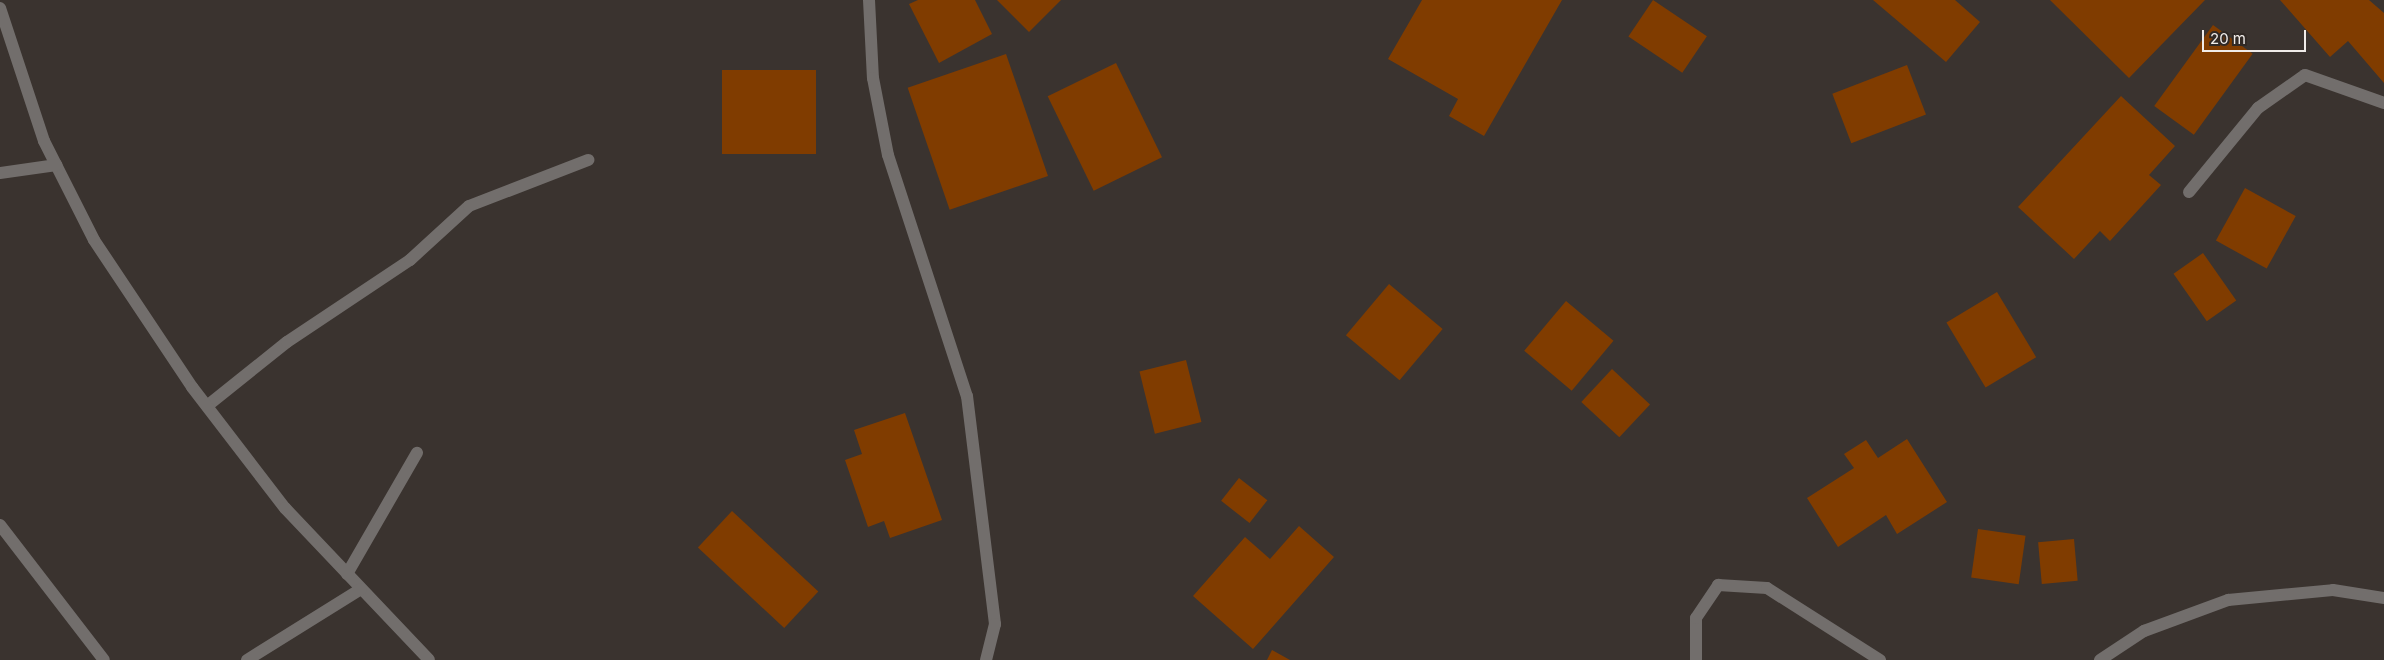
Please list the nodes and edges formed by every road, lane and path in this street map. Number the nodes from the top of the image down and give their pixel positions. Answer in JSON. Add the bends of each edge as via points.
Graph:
{"nodes":[{"id":1,"x":869,"y":0,"type":"edge"},
{"id":2,"x":0,"y":8,"type":"edge"},
{"id":3,"x":2384,"y":103,"type":"edge"},
{"id":4,"x":588,"y":160,"type":"dead end"},
{"id":5,"x":56,"y":165,"type":"junction"},
{"id":6,"x":0,"y":174,"type":"edge"},
{"id":7,"x":2189,"y":192,"type":"dead end"},
{"id":8,"x":207,"y":406,"type":"junction"},
{"id":9,"x":417,"y":453,"type":"dead end"},
{"id":10,"x":0,"y":525,"type":"edge"},
{"id":11,"x":346,"y":574,"type":"junction"},
{"id":12,"x":361,"y":589,"type":"junction"},
{"id":13,"x":2384,"y":598,"type":"edge"},
{"id":14,"x":104,"y":660,"type":"edge"},
{"id":15,"x":247,"y":660,"type":"edge"},
{"id":16,"x":429,"y":660,"type":"edge"},
{"id":17,"x":986,"y":660,"type":"edge"},
{"id":18,"x":1696,"y":660,"type":"edge"},
{"id":19,"x":1880,"y":660,"type":"edge"},
{"id":20,"x":2100,"y":660,"type":"edge"}],
"edges":[{"from":1,"to":17,"type":"street","via":[[873,78],[888,154],[967,396],[995,624]]},
{"from":2,"to":5,"type":"street"},
{"from":3,"to":7,"type":"street","via":[[2305,76],[2258,108]]},
{"from":4,"to":8,"type":"street","via":[[469,206],[410,260],[287,342]]},
{"from":5,"to":6,"type":"street"},
{"from":5,"to":8,"type":"street","via":[[94,240]]},
{"from":8,"to":11,"type":"street","via":[[285,508]]},
{"from":9,"to":11,"type":"street"},
{"from":10,"to":14,"type":"street"},
{"from":11,"to":12,"type":"street"},
{"from":12,"to":15,"type":"street"},
{"from":12,"to":16,"type":"street"},
{"from":13,"to":20,"type":"street","via":[[2332,590],[2228,600],[2144,631]]},
{"from":18,"to":19,"type":"street","via":[[1696,618],[1718,585],[1766,588]]}]}
